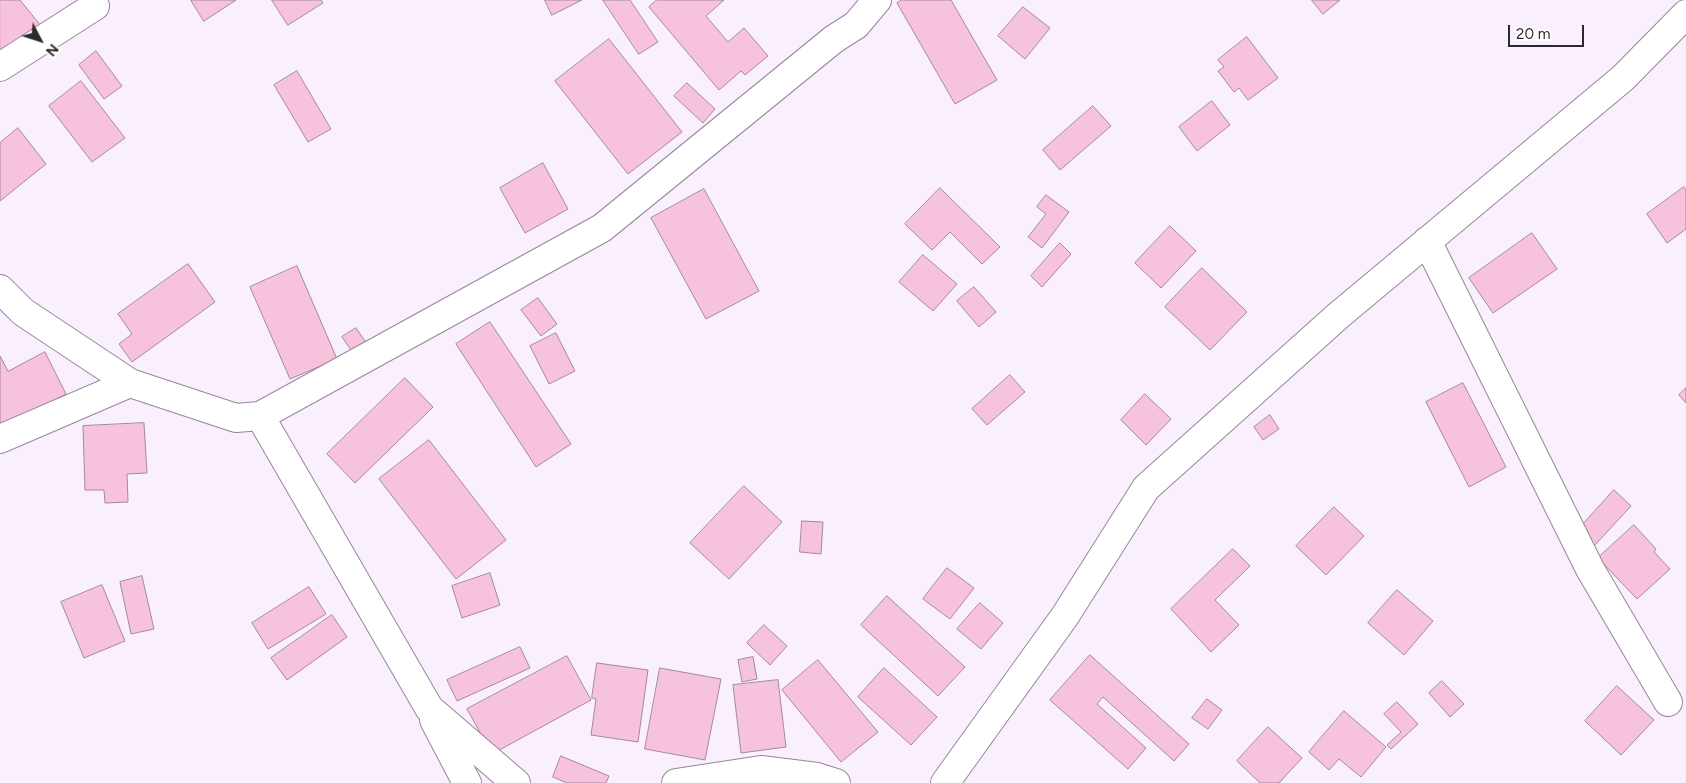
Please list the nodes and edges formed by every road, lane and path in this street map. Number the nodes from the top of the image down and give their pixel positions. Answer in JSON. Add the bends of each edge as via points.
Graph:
{"nodes":[{"id":1,"x":877,"y":0,"type":"edge"},
{"id":2,"x":95,"y":6,"type":"dead end"},
{"id":3,"x":1686,"y":14,"type":"edge"},
{"id":4,"x":0,"y":67,"type":"edge"},
{"id":5,"x":1427,"y":241,"type":"junction"},
{"id":6,"x":0,"y":289,"type":"edge"},
{"id":7,"x":130,"y":383,"type":"junction"},
{"id":8,"x":260,"y":416,"type":"junction"},
{"id":9,"x":0,"y":439,"type":"edge"},
{"id":10,"x":1668,"y":702,"type":"dead end"},
{"id":11,"x":428,"y":708,"type":"junction"},
{"id":12,"x":466,"y":783,"type":"edge"},
{"id":13,"x":516,"y":783,"type":"edge"},
{"id":14,"x":676,"y":783,"type":"edge"},
{"id":15,"x":836,"y":783,"type":"edge"},
{"id":16,"x":945,"y":783,"type":"edge"}],
"edges":[{"from":1,"to":8,"type":"street","via":[[856,25],[834,39],[602,228]]},
{"from":2,"to":4,"type":"street"},
{"from":3,"to":5,"type":"street","via":[[1623,78]]},
{"from":5,"to":10,"type":"street","via":[[1590,569]]},
{"from":5,"to":16,"type":"street","via":[[1339,315],[1146,488],[1065,616]]},
{"from":6,"to":7,"type":"street","via":[[23,312]]},
{"from":7,"to":8,"type":"street","via":[[236,418]]},
{"from":7,"to":9,"type":"street"},
{"from":8,"to":11,"type":"street"},
{"from":11,"to":12,"type":"street"},
{"from":11,"to":13,"type":"street"},
{"from":14,"to":15,"type":"street","via":[[761,770],[817,777]]}]}
